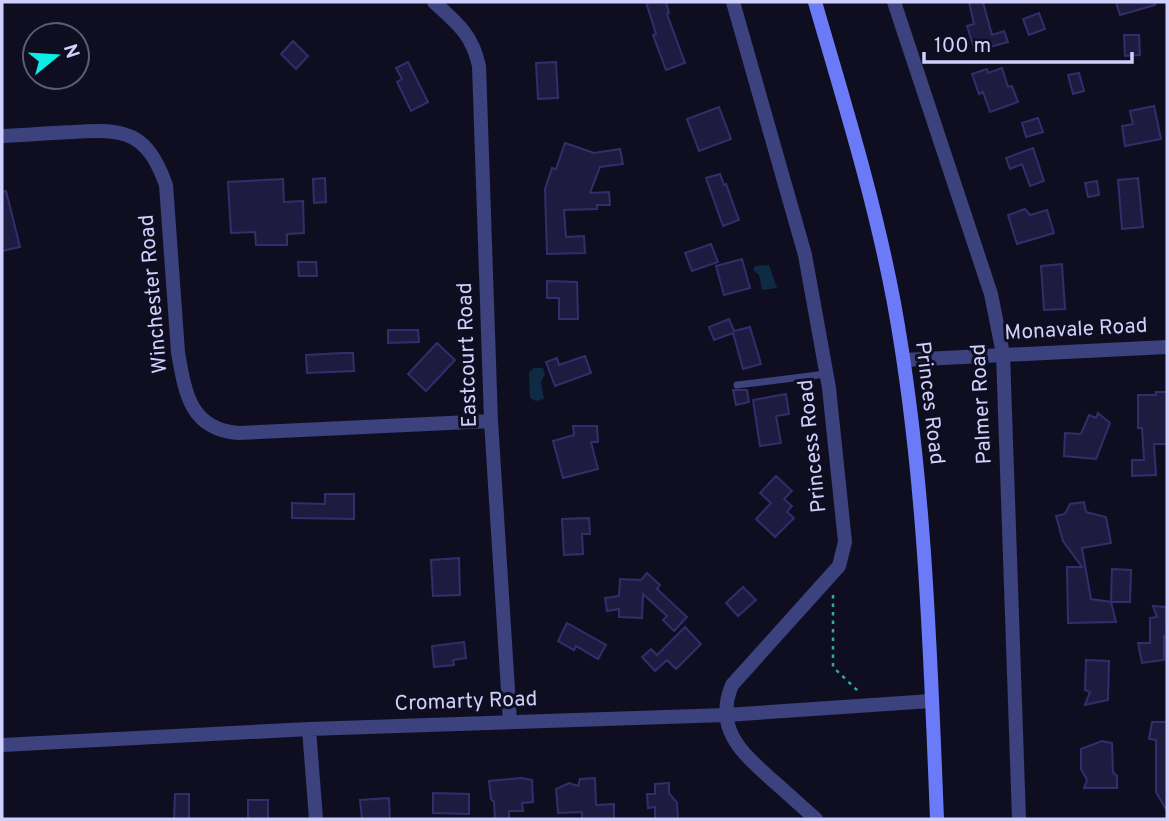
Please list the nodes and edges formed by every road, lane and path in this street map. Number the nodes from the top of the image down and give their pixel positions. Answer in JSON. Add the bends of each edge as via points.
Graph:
{"nodes":[{"id":1,"x":434,"y":2,"type":"edge"},
{"id":2,"x":733,"y":2,"type":"edge"},
{"id":3,"x":815,"y":2,"type":"edge"},
{"id":4,"x":894,"y":2,"type":"edge"},
{"id":5,"x":2,"y":136,"type":"edge"},
{"id":6,"x":1167,"y":347,"type":"edge"},
{"id":7,"x":1003,"y":354,"type":"junction"},
{"id":8,"x":904,"y":360,"type":"junction"},
{"id":9,"x":827,"y":374,"type":"junction"},
{"id":10,"x":737,"y":385,"type":"dead end"},
{"id":11,"x":491,"y":421,"type":"junction"},
{"id":12,"x":833,"y":572,"type":"junction"},
{"id":13,"x":931,"y":701,"type":"junction"},
{"id":14,"x":876,"y":704,"type":"junction"},
{"id":15,"x":726,"y":715,"type":"junction"},
{"id":16,"x":510,"y":722,"type":"junction"},
{"id":17,"x":309,"y":729,"type":"junction"},
{"id":18,"x":2,"y":746,"type":"edge"},
{"id":19,"x":316,"y":819,"type":"edge"},
{"id":20,"x":816,"y":819,"type":"edge"},
{"id":21,"x":937,"y":819,"type":"edge"},
{"id":22,"x":1019,"y":819,"type":"edge"}],
"edges":[{"from":1,"to":11,"type":"street","name":"Eastcourt Road","via":[[466,31],[479,66]]},
{"from":2,"to":9,"type":"street","name":"Princess Road","via":[[805,254]]},
{"from":3,"to":8,"type":"main road","name":"Princes Road","via":[[862,161]]},
{"from":4,"to":7,"type":"street","name":"Palmer Road","via":[[991,294]]},
{"from":5,"to":11,"type":"street","name":"Winchester Road","via":[[109,130],[145,146],[158,163],[166,185],[182,376],[200,418],[219,431]]},
{"from":6,"to":7,"type":"street","name":"Monavale Road"},
{"from":7,"to":8,"type":"street","name":"Monavale Road"},
{"from":7,"to":22,"type":"street","name":"Palmer Road"},
{"from":8,"to":13,"type":"main road","name":"Princes Road","via":[[922,527]]},
{"from":9,"to":10,"type":"lane"},
{"from":9,"to":12,"type":"street","name":"Princess Road","via":[[845,542]]},
{"from":11,"to":16,"type":"street","name":"Eastcourt Road"},
{"from":12,"to":14,"type":"path","via":[[833,667]]},
{"from":12,"to":15,"type":"street","name":"Princess Road","via":[[732,685]]},
{"from":13,"to":14,"type":"street","name":"Cromarty Road"},
{"from":13,"to":21,"type":"main road","name":"Princes Road"},
{"from":14,"to":15,"type":"street","name":"Cromarty Road"},
{"from":15,"to":16,"type":"street","name":"Cromarty Road"},
{"from":15,"to":20,"type":"street","via":[[741,752]]},
{"from":16,"to":17,"type":"street","name":"Cromarty Road"},
{"from":17,"to":18,"type":"street","name":"Cromarty Road"},
{"from":17,"to":19,"type":"street"}]}
